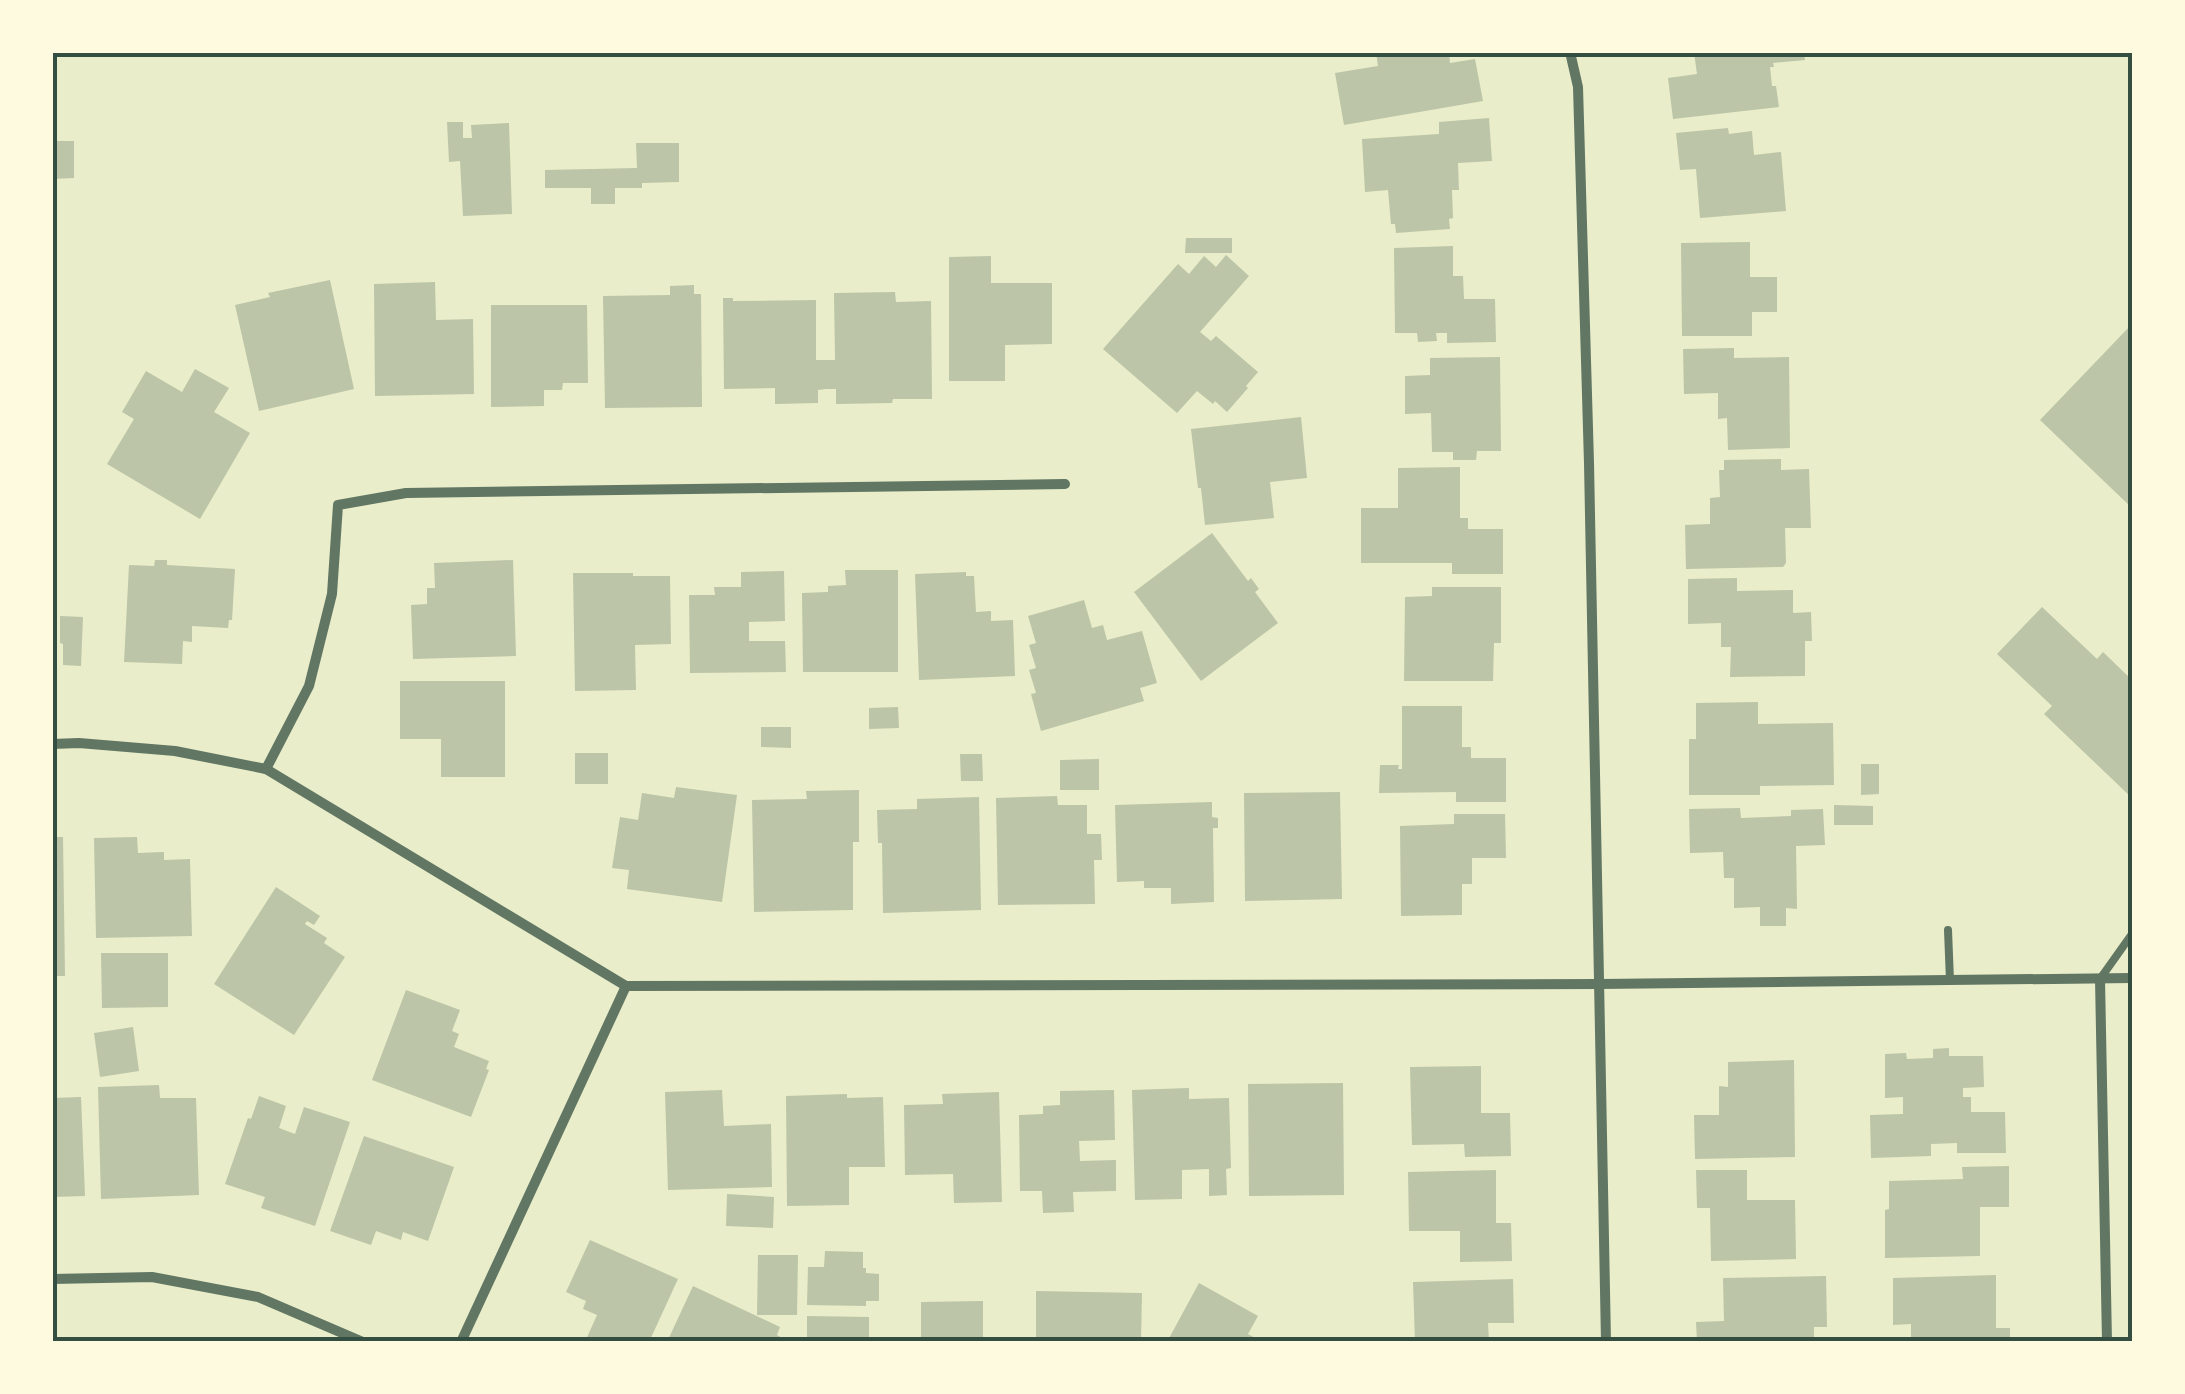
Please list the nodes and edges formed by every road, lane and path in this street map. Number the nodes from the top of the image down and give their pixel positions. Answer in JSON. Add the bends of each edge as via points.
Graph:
{"nodes":[{"id":1,"x":1570,"y":52,"type":"edge"},
{"id":2,"x":1065,"y":484,"type":"dead end"},
{"id":3,"x":52,"y":744,"type":"edge"},
{"id":4,"x":266,"y":768,"type":"junction"},
{"id":5,"x":1948,"y":930,"type":"dead end"},
{"id":6,"x":2132,"y":934,"type":"edge"},
{"id":7,"x":2100,"y":978,"type":"junction"},
{"id":8,"x":2132,"y":978,"type":"edge"},
{"id":9,"x":1950,"y":981,"type":"junction"},
{"id":10,"x":1600,"y":984,"type":"junction"},
{"id":11,"x":626,"y":986,"type":"junction"},
{"id":12,"x":52,"y":1280,"type":"edge"},
{"id":13,"x":363,"y":1342,"type":"edge"},
{"id":14,"x":461,"y":1342,"type":"edge"},
{"id":15,"x":1606,"y":1342,"type":"edge"},
{"id":16,"x":2107,"y":1342,"type":"edge"}],
"edges":[{"from":1,"to":10,"type":"street","via":[[1578,86]]},
{"from":2,"to":4,"type":"street","via":[[406,493],[338,505],[332,594],[309,686]]},
{"from":3,"to":4,"type":"street","via":[[175,751]]},
{"from":4,"to":11,"type":"street"},
{"from":5,"to":9,"type":"lane"},
{"from":6,"to":7,"type":"lane"},
{"from":7,"to":8,"type":"street"},
{"from":7,"to":9,"type":"street"},
{"from":7,"to":16,"type":"street"},
{"from":9,"to":10,"type":"street"},
{"from":10,"to":11,"type":"street"},
{"from":10,"to":15,"type":"street"},
{"from":11,"to":14,"type":"street"},
{"from":12,"to":13,"type":"street","via":[[152,1277],[258,1297]]}]}
